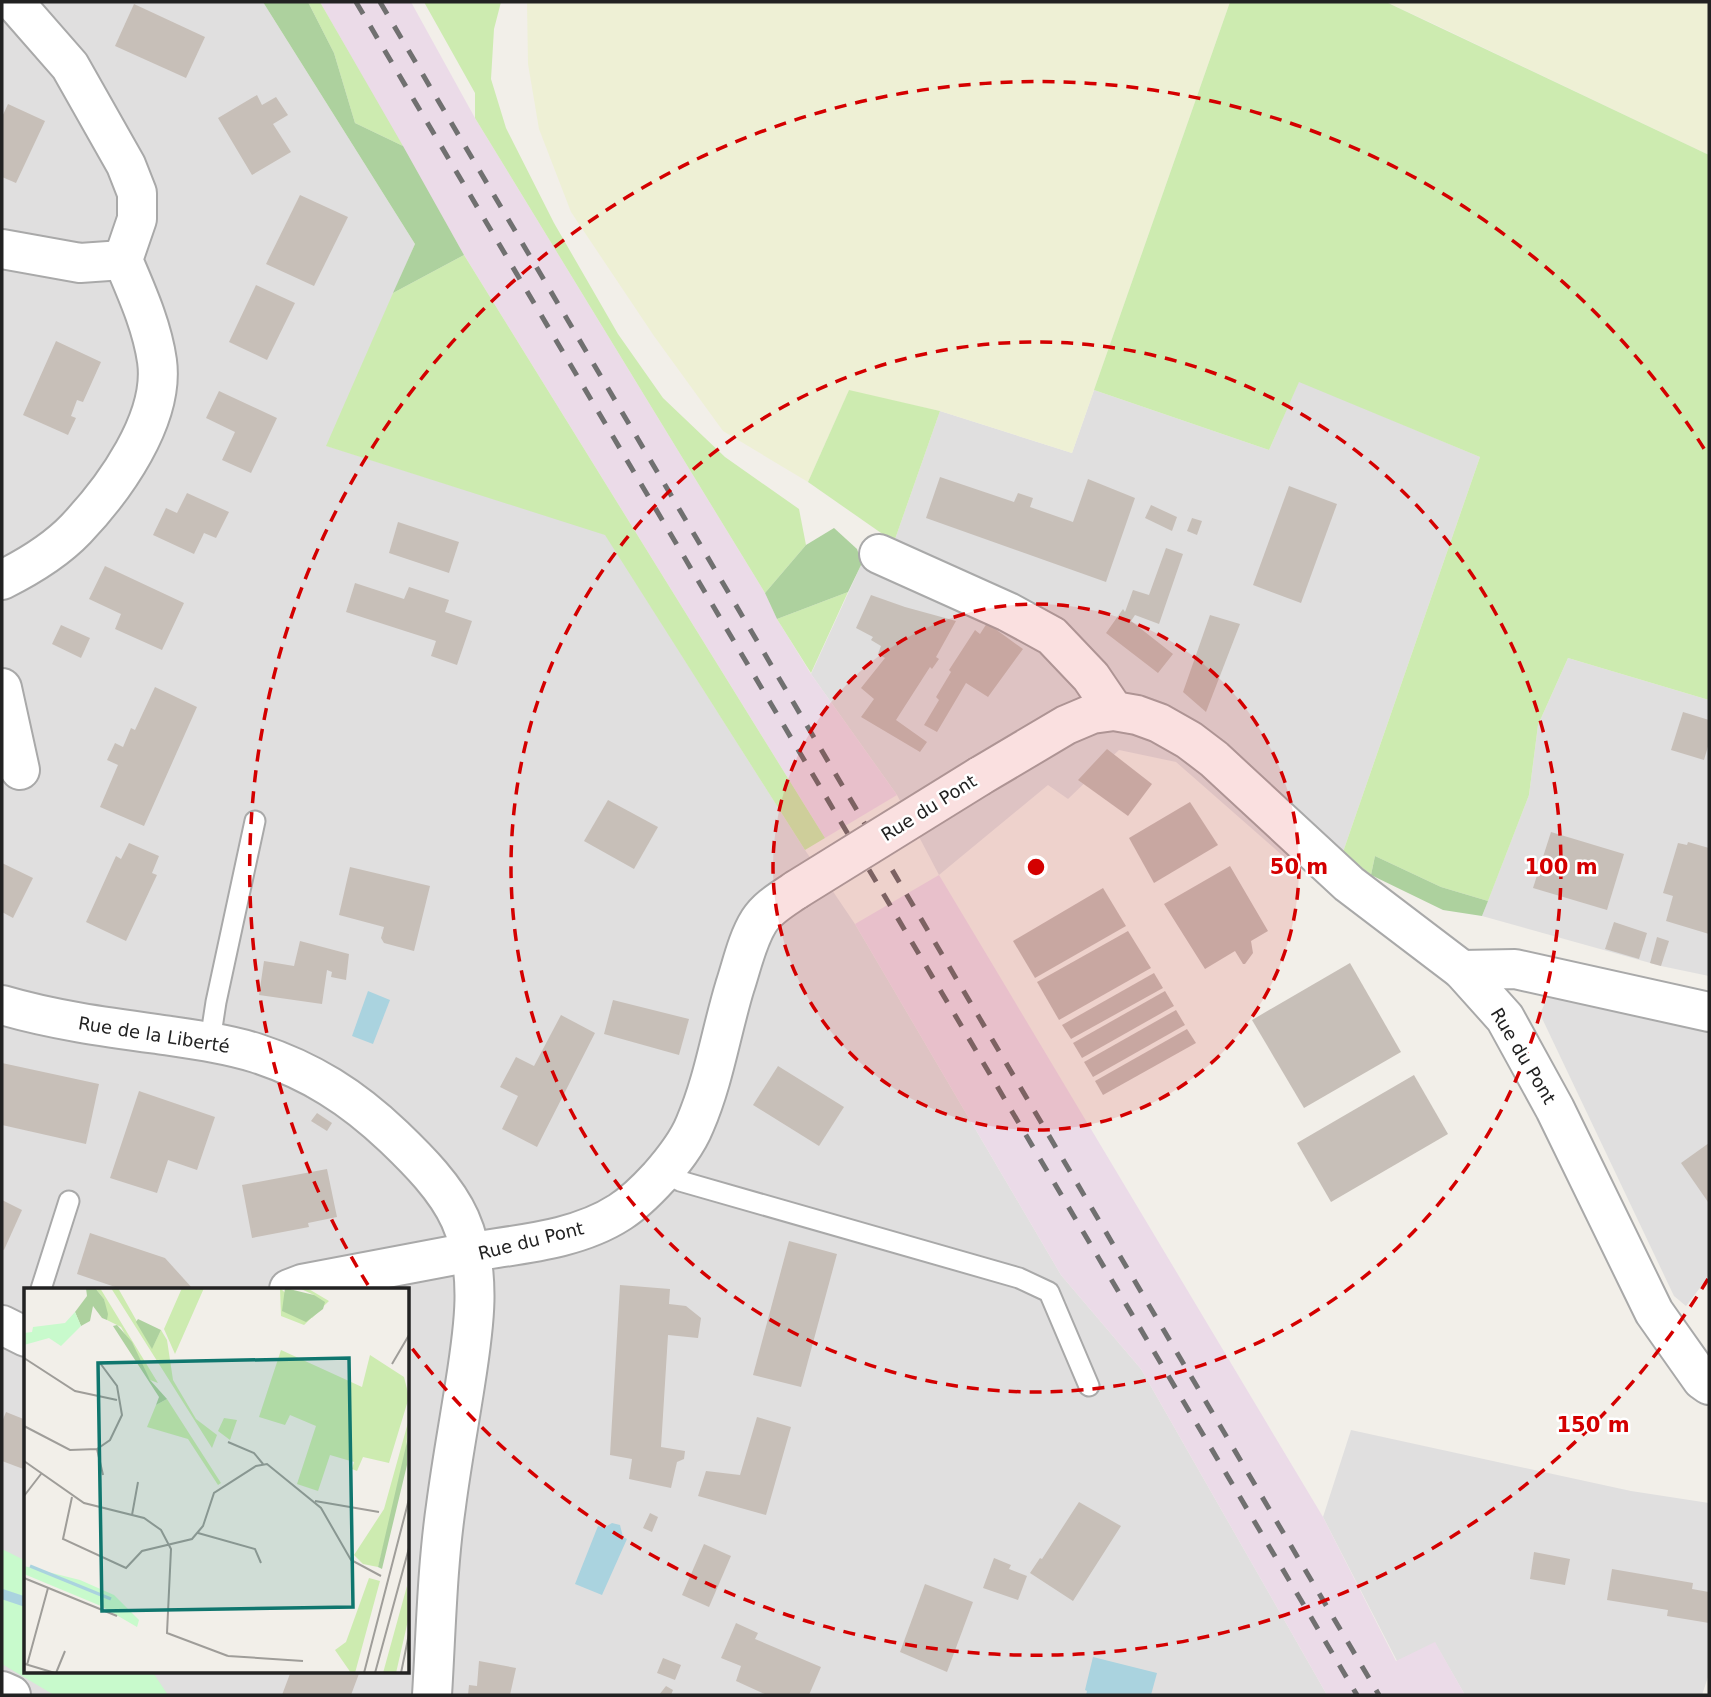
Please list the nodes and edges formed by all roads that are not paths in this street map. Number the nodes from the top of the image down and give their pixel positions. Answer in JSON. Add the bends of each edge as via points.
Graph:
{"nodes":[{"id":1,"x":14,"y":2,"type":"edge"},
{"id":2,"x":2,"y":15,"type":"edge"},
{"id":3,"x":2,"y":249,"type":"edge"},
{"id":4,"x":123,"y":260,"type":"junction"},
{"id":5,"x":879,"y":554,"type":"dead end"},
{"id":6,"x":2,"y":580,"type":"edge"},
{"id":7,"x":2,"y":688,"type":"edge"},
{"id":8,"x":1114,"y":712,"type":"junction"},
{"id":9,"x":20,"y":770,"type":"dead end"},
{"id":10,"x":255,"y":821,"type":"dead end"},
{"id":11,"x":1462,"y":970,"type":"junction"},
{"id":12,"x":2,"y":1005,"type":"edge"},
{"id":13,"x":1709,"y":1012,"type":"edge"},
{"id":14,"x":211,"y":1041,"type":"junction"},
{"id":15,"x":664,"y":1171,"type":"junction"},
{"id":16,"x":69,"y":1200,"type":"dead end"},
{"id":17,"x":471,"y":1252,"type":"junction"},
{"id":18,"x":41,"y":1288,"type":"edge"},
{"id":19,"x":292,"y":1288,"type":"edge"},
{"id":20,"x":2,"y":1325,"type":"edge"},
{"id":21,"x":24,"y":1335,"type":"edge"},
{"id":22,"x":1709,"y":1385,"type":"edge"},
{"id":23,"x":1089,"y":1386,"type":"dead end"},
{"id":24,"x":2,"y":1691,"type":"edge"},
{"id":25,"x":11,"y":1695,"type":"edge"},
{"id":26,"x":432,"y":1695,"type":"edge"}],
"edges":[{"from":1,"to":2,"type":"street"},
{"from":1,"to":4,"type":"street","via":[[70,66],[126,165],[137,193],[137,219]]},
{"from":3,"to":4,"type":"street","via":[[80,263]]},
{"from":4,"to":6,"type":"street","via":[[145,312],[157,363],[155,401],[144,432],[114,482],[75,530],[30,566]]},
{"from":5,"to":8,"type":"street","via":[[1052,636],[1091,677]]},
{"from":7,"to":9,"type":"street"},
{"from":8,"to":11,"type":"street","name":"Rue du Pont","via":[[1159,723],[1189,740],[1349,884]]},
{"from":8,"to":15,"type":"street","name":"Rue du Pont","bridge":true,"via":[[1092,714],[1066,725],[774,905],[759,921],[748,947],[694,1126]]},
{"from":10,"to":14,"type":"lane"},
{"from":11,"to":13,"type":"street","via":[[1515,970]]},
{"from":11,"to":22,"type":"street","name":"Rue du Pont","via":[[1505,1018],[1555,1108],[1654,1312]]},
{"from":12,"to":14,"type":"street","name":"Rue de la Liberté","via":[[73,1023]]},
{"from":14,"to":17,"type":"street","name":"Rue de la Liberté","via":[[296,1067],[368,1112],[440,1188],[460,1218]]},
{"from":15,"to":17,"type":"street","name":"Rue du Pont","via":[[620,1212],[584,1229]]},
{"from":15,"to":23,"type":"lane","via":[[680,1181],[1019,1278],[1049,1292]]},
{"from":16,"to":18,"type":"lane"},
{"from":17,"to":19,"type":"street"},
{"from":17,"to":26,"type":"street","name":"Rue du Pont","via":[[474,1326],[440,1555]]},
{"from":20,"to":21,"type":"street"},
{"from":24,"to":25,"type":"street"}]}
